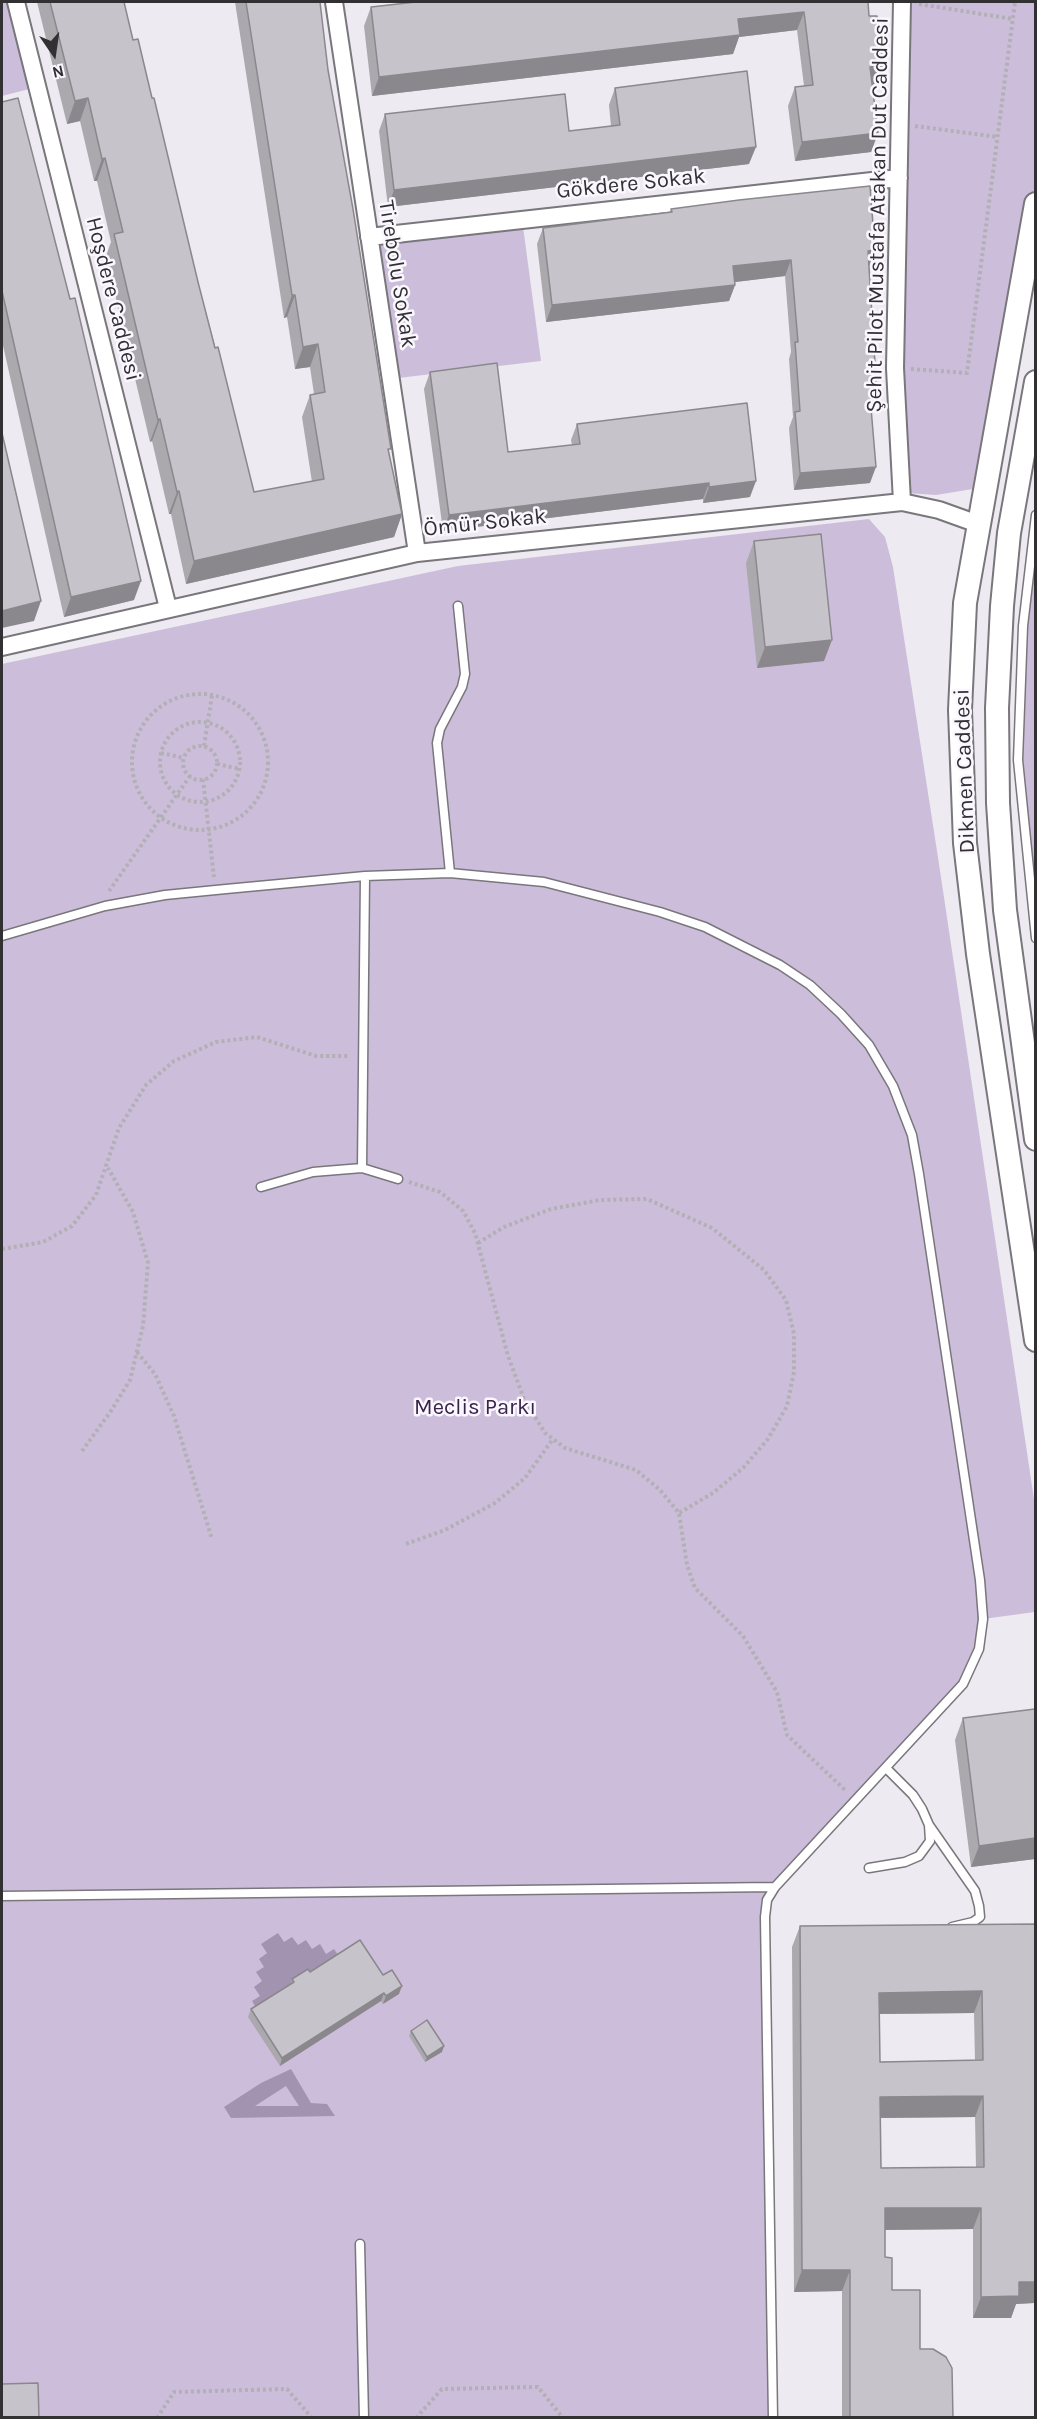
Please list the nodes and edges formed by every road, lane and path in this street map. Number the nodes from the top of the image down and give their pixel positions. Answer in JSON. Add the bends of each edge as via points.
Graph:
{"nodes":[{"id":1,"x":16,"y":2,"type":"edge"},
{"id":2,"x":334,"y":2,"type":"edge"},
{"id":3,"x":909,"y":2,"type":"edge"},
{"id":4,"x":1015,"y":2,"type":"edge"},
{"id":5,"x":1013,"y":18,"type":"junction"},
{"id":6,"x":900,"y":124,"type":"junction"},
{"id":7,"x":998,"y":138,"type":"junction"},
{"id":8,"x":899,"y":178,"type":"junction"},
{"id":9,"x":1035,"y":204,"type":"edge"},
{"id":10,"x":369,"y":237,"type":"junction"},
{"id":11,"x":894,"y":368,"type":"junction"},
{"id":12,"x":1035,"y":382,"type":"edge"},
{"id":13,"x":902,"y":502,"type":"junction"},
{"id":14,"x":1035,"y":515,"type":"edge"},
{"id":15,"x":978,"y":524,"type":"junction"},
{"id":16,"x":1009,"y":533,"type":"junction"},
{"id":17,"x":417,"y":553,"type":"junction"},
{"id":18,"x":458,"y":606,"type":"dead end"},
{"id":19,"x":168,"y":608,"type":"junction"},
{"id":20,"x":2,"y":647,"type":"edge"},
{"id":21,"x":212,"y":695,"type":"junction"},
{"id":22,"x":208,"y":722,"type":"junction"},
{"id":23,"x":204,"y":746,"type":"junction"},
{"id":24,"x":161,"y":753,"type":"junction"},
{"id":25,"x":184,"y":758,"type":"junction"},
{"id":26,"x":217,"y":764,"type":"junction"},
{"id":27,"x":240,"y":769,"type":"junction"},
{"id":28,"x":190,"y":776,"type":"junction"},
{"id":29,"x":203,"y":779,"type":"junction"},
{"id":30,"x":177,"y":795,"type":"junction"},
{"id":31,"x":205,"y":802,"type":"junction"},
{"id":32,"x":161,"y":818,"type":"junction"},
{"id":33,"x":208,"y":830,"type":"junction"},
{"id":34,"x":450,"y":873,"type":"junction"},
{"id":35,"x":365,"y":876,"type":"junction"},
{"id":36,"x":215,"y":890,"type":"junction"},
{"id":37,"x":96,"y":908,"type":"junction"},
{"id":38,"x":2,"y":936,"type":"edge"},
{"id":39,"x":1035,"y":938,"type":"edge"},
{"id":40,"x":362,"y":1056,"type":"junction"},
{"id":41,"x":1035,"y":1139,"type":"edge"},
{"id":42,"x":108,"y":1167,"type":"junction"},
{"id":43,"x":362,"y":1168,"type":"junction"},
{"id":44,"x":398,"y":1179,"type":"joint"},
{"id":45,"x":261,"y":1187,"type":"dead end"},
{"id":46,"x":478,"y":1243,"type":"junction"},
{"id":47,"x":2,"y":1249,"type":"edge"},
{"id":48,"x":1035,"y":1340,"type":"edge"},
{"id":49,"x":137,"y":1351,"type":"junction"},
{"id":50,"x":553,"y":1439,"type":"junction"},
{"id":51,"x":82,"y":1451,"type":"dead end"},
{"id":52,"x":679,"y":1513,"type":"junction"},
{"id":53,"x":212,"y":1539,"type":"dead end"},
{"id":54,"x":406,"y":1544,"type":"dead end"},
{"id":55,"x":886,"y":1768,"type":"junction"},
{"id":56,"x":855,"y":1800,"type":"junction"},
{"id":57,"x":928,"y":1825,"type":"junction"},
{"id":58,"x":869,"y":1868,"type":"dead end"},
{"id":59,"x":775,"y":1887,"type":"junction"},
{"id":60,"x":2,"y":1896,"type":"edge"},
{"id":61,"x":940,"y":1927,"type":"edge"},
{"id":62,"x":360,"y":2244,"type":"dead end"},
{"id":63,"x":157,"y":2418,"type":"edge"},
{"id":64,"x":312,"y":2418,"type":"edge"},
{"id":65,"x":364,"y":2418,"type":"edge"},
{"id":66,"x":416,"y":2418,"type":"edge"},
{"id":67,"x":562,"y":2418,"type":"edge"},
{"id":68,"x":773,"y":2418,"type":"edge"}],
"edges":[{"from":1,"to":19,"type":"street","name":"Hoşdere Caddesi"},
{"from":2,"to":10,"type":"street","name":"Tirebolu Sokak"},
{"from":3,"to":5,"type":"path"},
{"from":3,"to":6,"type":"street","name":"Şehit Pilot Mustafa Atakan Dut Caddesi"},
{"from":4,"to":5,"type":"path"},
{"from":5,"to":7,"type":"path"},
{"from":6,"to":7,"type":"path"},
{"from":6,"to":8,"type":"street","name":"Şehit Pilot Mustafa Atakan Dut Caddesi"},
{"from":7,"to":11,"type":"path","via":[[968,373]]},
{"from":8,"to":10,"type":"street","name":"Gökdere Sokak"},
{"from":8,"to":11,"type":"street","name":"Şehit Pilot Mustafa Atakan Dut Caddesi"},
{"from":9,"to":15,"type":"main road","name":"Dikmen Caddesi"},
{"from":10,"to":17,"type":"street","name":"Tirebolu Sokak"},
{"from":11,"to":13,"type":"street","name":"Şehit Pilot Mustafa Atakan Dut Caddesi"},
{"from":12,"to":16,"type":"main road","name":"Dikmen Caddesi"},
{"from":13,"to":15,"type":"street","name":"Ömür Sokak"},
{"from":13,"to":17,"type":"street","name":"Ömür Sokak"},
{"from":14,"to":39,"type":"lane","via":[[1023,626],[1018,760]]},
{"from":15,"to":16,"type":"main road"},
{"from":15,"to":48,"type":"main road","name":"Dikmen Caddesi","via":[[965,603],[961,699],[965,843]]},
{"from":16,"to":41,"type":"main road","name":"Dikmen Caddesi","via":[[997,708],[998,803],[1005,910]]},
{"from":17,"to":19,"type":"street","name":"Ömür Sokak"},
{"from":18,"to":34,"type":"lane","via":[[465,674],[437,743]]},
{"from":19,"to":20,"type":"street","name":"Ömür Sokak"},
{"from":21,"to":22,"type":"path"},
{"from":21,"to":32,"type":"path","via":[[191,694],[171,700],[152,712],[139,730],[132,750],[132,772],[138,793]]},
{"from":21,"to":33,"type":"path","via":[[237,704],[254,720],[266,741],[269,764],[264,787],[252,807],[234,822]]},
{"from":22,"to":23,"type":"path"},
{"from":22,"to":24,"type":"path","via":[[178,728],[167,738]]},
{"from":22,"to":27,"type":"path","via":[[227,731],[235,741]]},
{"from":23,"to":25,"type":"path","via":[[191,748]]},
{"from":23,"to":26,"type":"path","via":[[212,750]]},
{"from":24,"to":25,"type":"path"},
{"from":24,"to":30,"type":"path","via":[[162,778]]},
{"from":25,"to":28,"type":"path"},
{"from":26,"to":27,"type":"path"},
{"from":26,"to":29,"type":"path","via":[[211,776]]},
{"from":27,"to":31,"type":"path","via":[[231,789]]},
{"from":28,"to":29,"type":"path"},
{"from":28,"to":30,"type":"path"},
{"from":29,"to":31,"type":"path"},
{"from":30,"to":31,"type":"path"},
{"from":30,"to":32,"type":"path"},
{"from":31,"to":33,"type":"path"},
{"from":32,"to":33,"type":"path","via":[[190,830]]},
{"from":32,"to":37,"type":"path"},
{"from":33,"to":36,"type":"path"},
{"from":34,"to":35,"type":"lane"},
{"from":34,"to":55,"type":"lane","via":[[544,882],[602,896],[660,912],[749,948],[810,985],[841,1014],[870,1045],[893,1086],[912,1135],[919,1174],[979,1568],[983,1619],[979,1649],[963,1684]]},
{"from":35,"to":36,"type":"lane"},
{"from":35,"to":40,"type":"lane"},
{"from":36,"to":37,"type":"lane"},
{"from":37,"to":38,"type":"lane"},
{"from":40,"to":42,"type":"path","via":[[316,1056],[257,1037],[216,1042],[174,1061],[146,1085],[119,1128]]},
{"from":40,"to":43,"type":"lane"},
{"from":42,"to":47,"type":"path","via":[[96,1195],[72,1226],[43,1242]]},
{"from":42,"to":49,"type":"path","via":[[133,1212],[148,1263]]},
{"from":43,"to":44,"type":"lane"},
{"from":43,"to":45,"type":"lane","via":[[313,1172]]},
{"from":44,"to":46,"type":"path","via":[[440,1192],[463,1211]]},
{"from":46,"to":50,"type":"path","via":[[508,1356],[524,1399]]},
{"from":46,"to":52,"type":"path","via":[[504,1227],[551,1209],[600,1200],[647,1199],[711,1228],[764,1270],[786,1300],[794,1334],[794,1372],[787,1406],[768,1439],[742,1468],[713,1493]]},
{"from":49,"to":51,"type":"path","via":[[130,1380]]},
{"from":49,"to":53,"type":"path","via":[[155,1374],[174,1416]]},
{"from":50,"to":52,"type":"path","via":[[565,1448],[636,1470]]},
{"from":50,"to":54,"type":"path","via":[[525,1478],[495,1503],[445,1530]]},
{"from":52,"to":56,"type":"path","via":[[687,1565],[695,1588],[743,1636],[777,1692],[787,1735]]},
{"from":55,"to":56,"type":"lane"},
{"from":55,"to":57,"type":"lane","via":[[913,1795]]},
{"from":56,"to":59,"type":"lane"},
{"from":57,"to":58,"type":"lane","via":[[930,1840],[919,1856]]},
{"from":57,"to":61,"type":"lane","via":[[969,1881],[979,1906],[980,1917],[973,1922]]},
{"from":59,"to":60,"type":"lane"},
{"from":59,"to":68,"type":"lane","via":[[767,1900],[765,1917]]},
{"from":62,"to":65,"type":"lane"},
{"from":63,"to":64,"type":"path","via":[[174,2391],[287,2389]]},
{"from":66,"to":67,"type":"path","via":[[442,2389],[538,2387]]}]}
